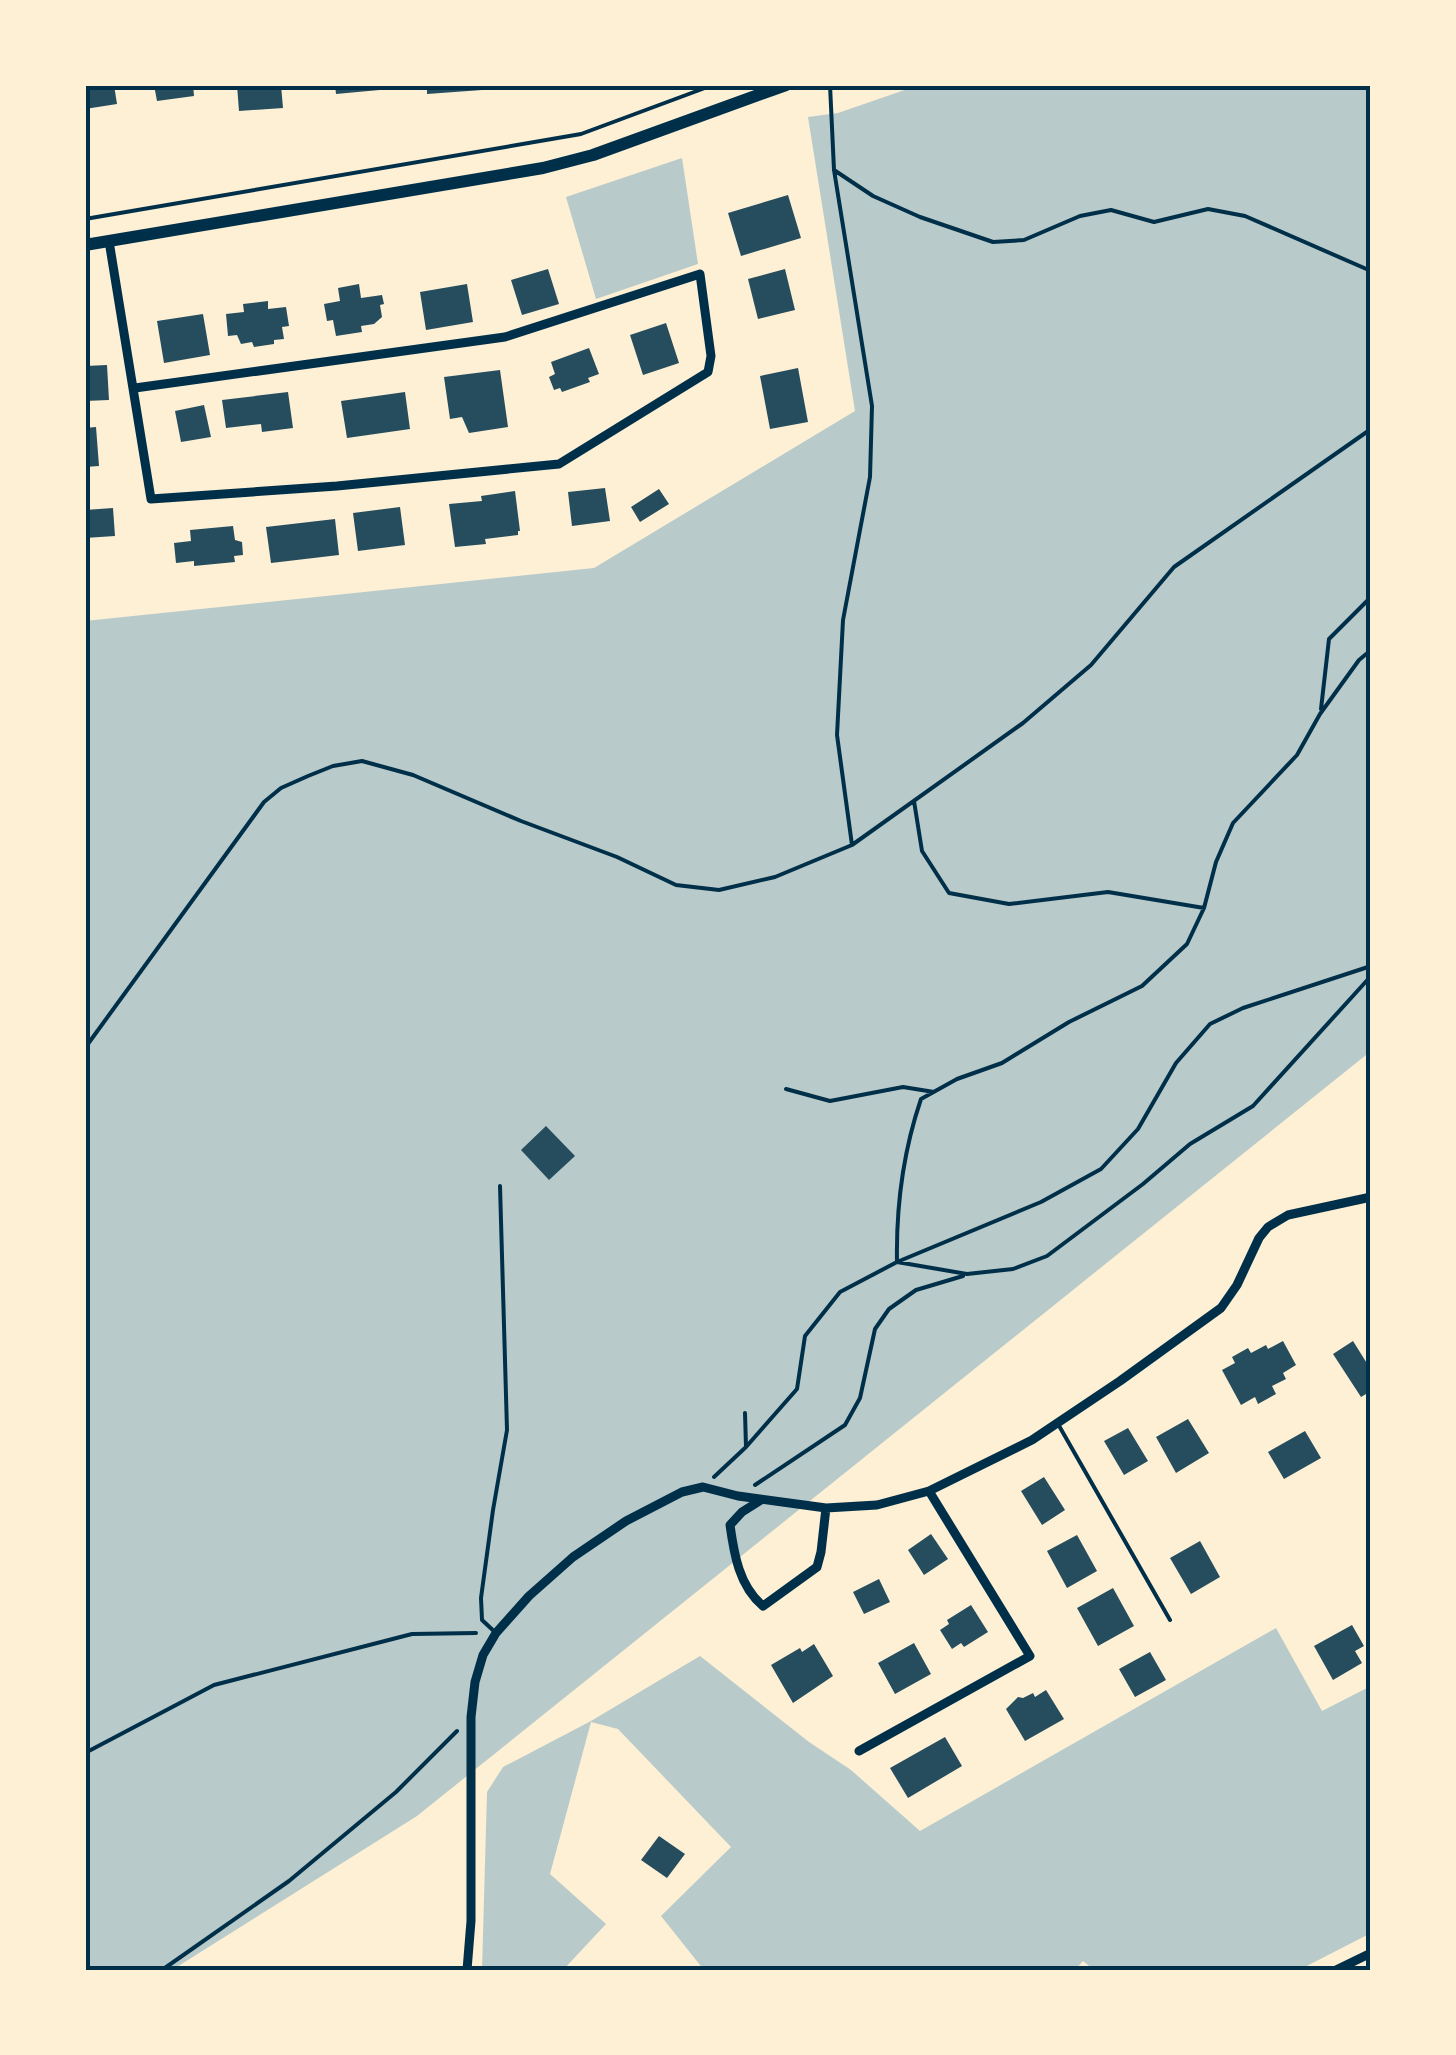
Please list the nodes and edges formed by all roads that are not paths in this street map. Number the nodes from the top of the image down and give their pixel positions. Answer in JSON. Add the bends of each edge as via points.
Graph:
{"nodes":[{"id":1,"x":786,"y":85,"type":"edge"},
{"id":2,"x":110,"y":241,"type":"junction"},
{"id":3,"x":85,"y":245,"type":"edge"},
{"id":4,"x":135,"y":388,"type":"junction"},
{"id":5,"x":500,"y":1186,"type":"dead end"},
{"id":6,"x":1371,"y":1198,"type":"edge"},
{"id":7,"x":1058,"y":1424,"type":"junction"},
{"id":8,"x":929,"y":1491,"type":"junction"},
{"id":9,"x":761,"y":1500,"type":"junction"},
{"id":10,"x":826,"y":1508,"type":"junction"},
{"id":11,"x":1170,"y":1620,"type":"dead end"},
{"id":12,"x":496,"y":1633,"type":"junction"},
{"id":13,"x":859,"y":1750,"type":"dead end"},
{"id":14,"x":1371,"y":1953,"type":"edge"},
{"id":15,"x":467,"y":1970,"type":"edge"},
{"id":16,"x":1336,"y":1970,"type":"edge"}],
"edges":[{"from":1,"to":2,"type":"main road","via":[[544,168]]},
{"from":2,"to":3,"type":"main road"},
{"from":2,"to":4,"type":"street"},
{"from":4,"to":4,"type":"street","via":[[505,338],[700,274],[711,356],[708,372],[559,464],[152,499]]},
{"from":5,"to":12,"type":"lane","via":[[507,1430],[481,1598],[482,1620]]},
{"from":6,"to":7,"type":"street","via":[[1288,1216],[1268,1227],[1221,1308]]},
{"from":7,"to":8,"type":"street"},
{"from":7,"to":11,"type":"lane"},
{"from":8,"to":10,"type":"street","via":[[878,1506]]},
{"from":8,"to":13,"type":"street","via":[[1030,1656]]},
{"from":9,"to":10,"type":"street"},
{"from":9,"to":10,"type":"street","via":[[730,1525],[742,1577],[763,1606],[817,1566]]},
{"from":9,"to":12,"type":"street","via":[[703,1487],[682,1492],[573,1558]]},
{"from":12,"to":15,"type":"street","via":[[475,1682]]},
{"from":14,"to":16,"type":"street"}]}
